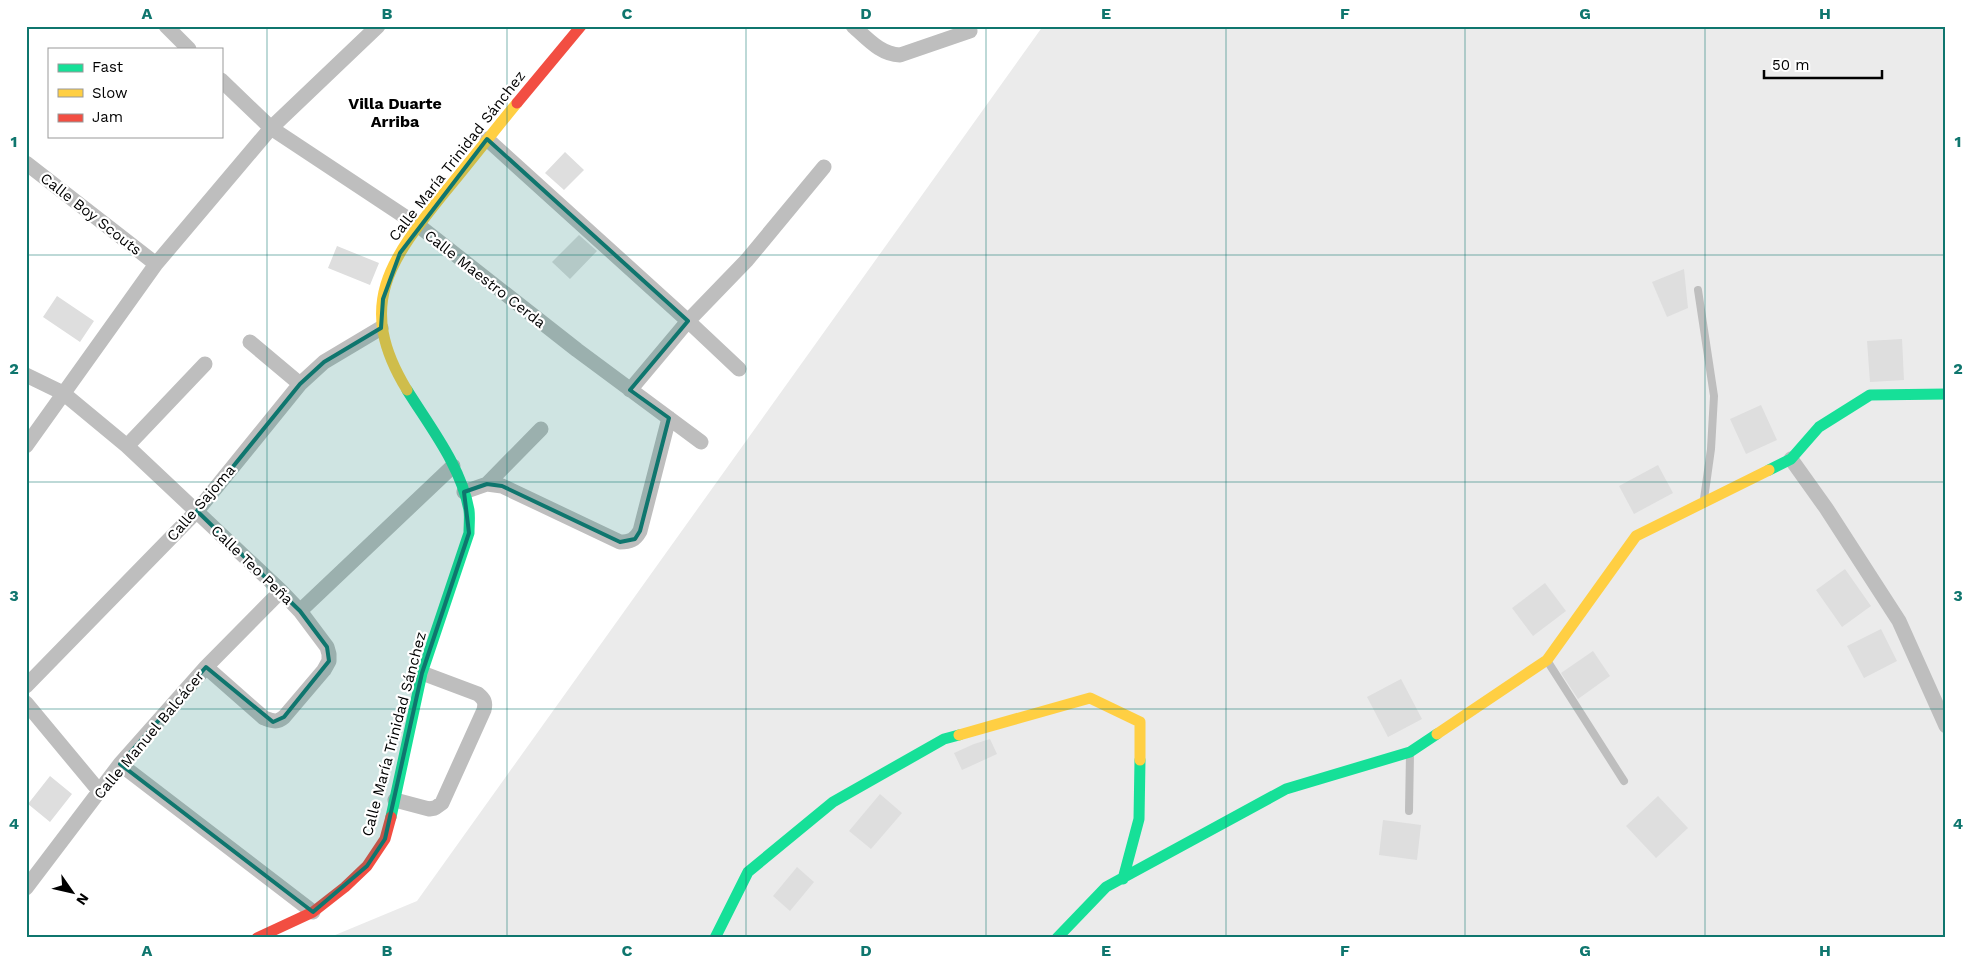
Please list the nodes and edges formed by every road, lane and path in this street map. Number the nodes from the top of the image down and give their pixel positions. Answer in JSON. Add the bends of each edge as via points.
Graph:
{"nodes":[{"id":1,"x":166,"y":26,"type":"edge"},
{"id":2,"x":378,"y":26,"type":"edge"},
{"id":3,"x":581,"y":26,"type":"edge"},
{"id":4,"x":853,"y":26,"type":"edge"},
{"id":5,"x":970,"y":31,"type":"dead end"},
{"id":6,"x":188,"y":48,"type":"edge"},
{"id":7,"x":222,"y":81,"type":"edge"},
{"id":8,"x":271,"y":128,"type":"junction"},
{"id":9,"x":487,"y":139,"type":"junction"},
{"id":10,"x":26,"y":163,"type":"edge"},
{"id":11,"x":824,"y":167,"type":"dead end"},
{"id":12,"x":419,"y":226,"type":"junction"},
{"id":13,"x":156,"y":264,"type":"junction"},
{"id":14,"x":1698,"y":290,"type":"dead end"},
{"id":15,"x":688,"y":320,"type":"junction"},
{"id":16,"x":380,"y":328,"type":"junction"},
{"id":17,"x":250,"y":342,"type":"dead end"},
{"id":18,"x":204,"y":364,"type":"dead end"},
{"id":19,"x":739,"y":369,"type":"dead end"},
{"id":20,"x":26,"y":375,"type":"edge"},
{"id":21,"x":300,"y":384,"type":"junction"},
{"id":22,"x":630,"y":390,"type":"junction"},
{"id":23,"x":63,"y":393,"type":"junction"},
{"id":24,"x":1946,"y":394,"type":"edge"},
{"id":25,"x":669,"y":418,"type":"junction"},
{"id":26,"x":541,"y":430,"type":"dead end"},
{"id":27,"x":702,"y":442,"type":"dead end"},
{"id":28,"x":26,"y":446,"type":"edge"},
{"id":29,"x":127,"y":446,"type":"junction"},
{"id":30,"x":1791,"y":459,"type":"junction"},
{"id":31,"x":453,"y":466,"type":"junction"},
{"id":32,"x":487,"y":484,"type":"junction"},
{"id":33,"x":464,"y":492,"type":"junction"},
{"id":34,"x":1704,"y":503,"type":"junction"},
{"id":35,"x":197,"y":511,"type":"junction"},
{"id":36,"x":281,"y":591,"type":"junction"},
{"id":37,"x":300,"y":611,"type":"junction"},
{"id":38,"x":1547,"y":660,"type":"junction"},
{"id":39,"x":206,"y":667,"type":"junction"},
{"id":40,"x":422,"y":673,"type":"junction"},
{"id":41,"x":26,"y":686,"type":"edge"},
{"id":42,"x":26,"y":703,"type":"edge"},
{"id":43,"x":1946,"y":726,"type":"edge"},
{"id":44,"x":1410,"y":752,"type":"junction"},
{"id":45,"x":120,"y":764,"type":"junction"},
{"id":46,"x":1624,"y":781,"type":"dead end"},
{"id":47,"x":100,"y":792,"type":"junction"},
{"id":48,"x":395,"y":800,"type":"junction"},
{"id":49,"x":1409,"y":811,"type":"dead end"},
{"id":50,"x":1124,"y":879,"type":"junction"},
{"id":51,"x":26,"y":888,"type":"edge"},
{"id":52,"x":313,"y":912,"type":"junction"},
{"id":53,"x":257,"y":938,"type":"edge"},
{"id":54,"x":715,"y":938,"type":"edge"},
{"id":55,"x":1057,"y":938,"type":"edge"}],
"edges":[{"from":1,"to":6,"type":"street"},
{"from":2,"to":8,"type":"street"},
{"from":3,"to":9,"type":"street","name":"Calle María Trinidad Sánchez"},
{"from":4,"to":5,"type":"street","via":[[881,50],[900,55]]},
{"from":7,"to":8,"type":"street","name":"Calle Maestro Cerda"},
{"from":8,"to":12,"type":"street","name":"Calle Maestro Cerda"},
{"from":8,"to":13,"type":"street"},
{"from":9,"to":12,"type":"street","name":"Calle María Trinidad Sánchez"},
{"from":9,"to":15,"type":"street"},
{"from":10,"to":13,"type":"street","name":"Calle Boy Scouts"},
{"from":11,"to":15,"type":"street","via":[[747,260]]},
{"from":12,"to":16,"type":"street","name":"Calle María Trinidad Sánchez","via":[[400,253],[390,277],[382,299]]},
{"from":12,"to":22,"type":"street","name":"Calle Maestro Cerda"},
{"from":13,"to":23,"type":"street"},
{"from":14,"to":34,"type":"lane","via":[[1714,396]]},
{"from":15,"to":19,"type":"street"},
{"from":15,"to":22,"type":"street"},
{"from":16,"to":21,"type":"street","name":"Calle Sajoma","via":[[324,362]]},
{"from":16,"to":31,"type":"street","name":"Calle María Trinidad Sánchez","via":[[395,369]]},
{"from":17,"to":21,"type":"street"},
{"from":18,"to":29,"type":"street"},
{"from":20,"to":23,"type":"street","name":"Calle Teo Peña"},
{"from":21,"to":35,"type":"street","name":"Calle Sajoma"},
{"from":22,"to":25,"type":"street","name":"Calle Maestro Cerda"},
{"from":23,"to":28,"type":"street"},
{"from":23,"to":29,"type":"street","name":"Calle Teo Peña"},
{"from":24,"to":30,"type":"street","via":[[1870,395],[1819,427]]},
{"from":25,"to":27,"type":"street","name":"Calle Maestro Cerda"},
{"from":25,"to":32,"type":"street","via":[[640,531],[635,539],[628,542],[620,542],[515,491]]},
{"from":26,"to":32,"type":"street"},
{"from":29,"to":35,"type":"street","name":"Calle Teo Peña"},
{"from":30,"to":34,"type":"street"},
{"from":30,"to":43,"type":"street","via":[[1899,621]]},
{"from":31,"to":33,"type":"street","name":"Calle María Trinidad Sánchez"},
{"from":31,"to":37,"type":"street"},
{"from":32,"to":33,"type":"street"},
{"from":33,"to":40,"type":"street","name":"Calle María Trinidad Sánchez","via":[[469,512],[469,533]]},
{"from":34,"to":38,"type":"street","via":[[1636,536]]},
{"from":35,"to":36,"type":"street","name":"Calle Teo Peña"},
{"from":35,"to":41,"type":"street","name":"Calle Sajoma"},
{"from":36,"to":37,"type":"street","name":"Calle Teo Peña"},
{"from":36,"to":39,"type":"street","name":"Calle Manuel Balcácer"},
{"from":37,"to":39,"type":"street","name":"Calle Teo Peña","via":[[326,647],[329,661],[279,721],[264,718]]},
{"from":38,"to":44,"type":"street"},
{"from":38,"to":46,"type":"lane"},
{"from":39,"to":45,"type":"street","name":"Calle Manuel Balcácer"},
{"from":40,"to":48,"type":"street","name":"Calle María Trinidad Sánchez"},
{"from":40,"to":48,"type":"street","via":[[478,694],[483,698],[484,710],[442,803],[429,809]]},
{"from":42,"to":47,"type":"street"},
{"from":44,"to":49,"type":"lane"},
{"from":44,"to":50,"type":"street","via":[[1286,789]]},
{"from":45,"to":47,"type":"street","name":"Calle Manuel Balcácer"},
{"from":45,"to":52,"type":"street"},
{"from":47,"to":51,"type":"street","name":"Calle Manuel Balcácer"},
{"from":48,"to":52,"type":"street","name":"Calle María Trinidad Sánchez","via":[[385,839],[367,866]]},
{"from":50,"to":54,"type":"street","via":[[1139,819],[1140,722],[1090,698],[944,740],[833,802],[748,872]]},
{"from":50,"to":55,"type":"street","via":[[1106,887]]},
{"from":52,"to":53,"type":"street","name":"Calle María Trinidad Sánchez"}]}
